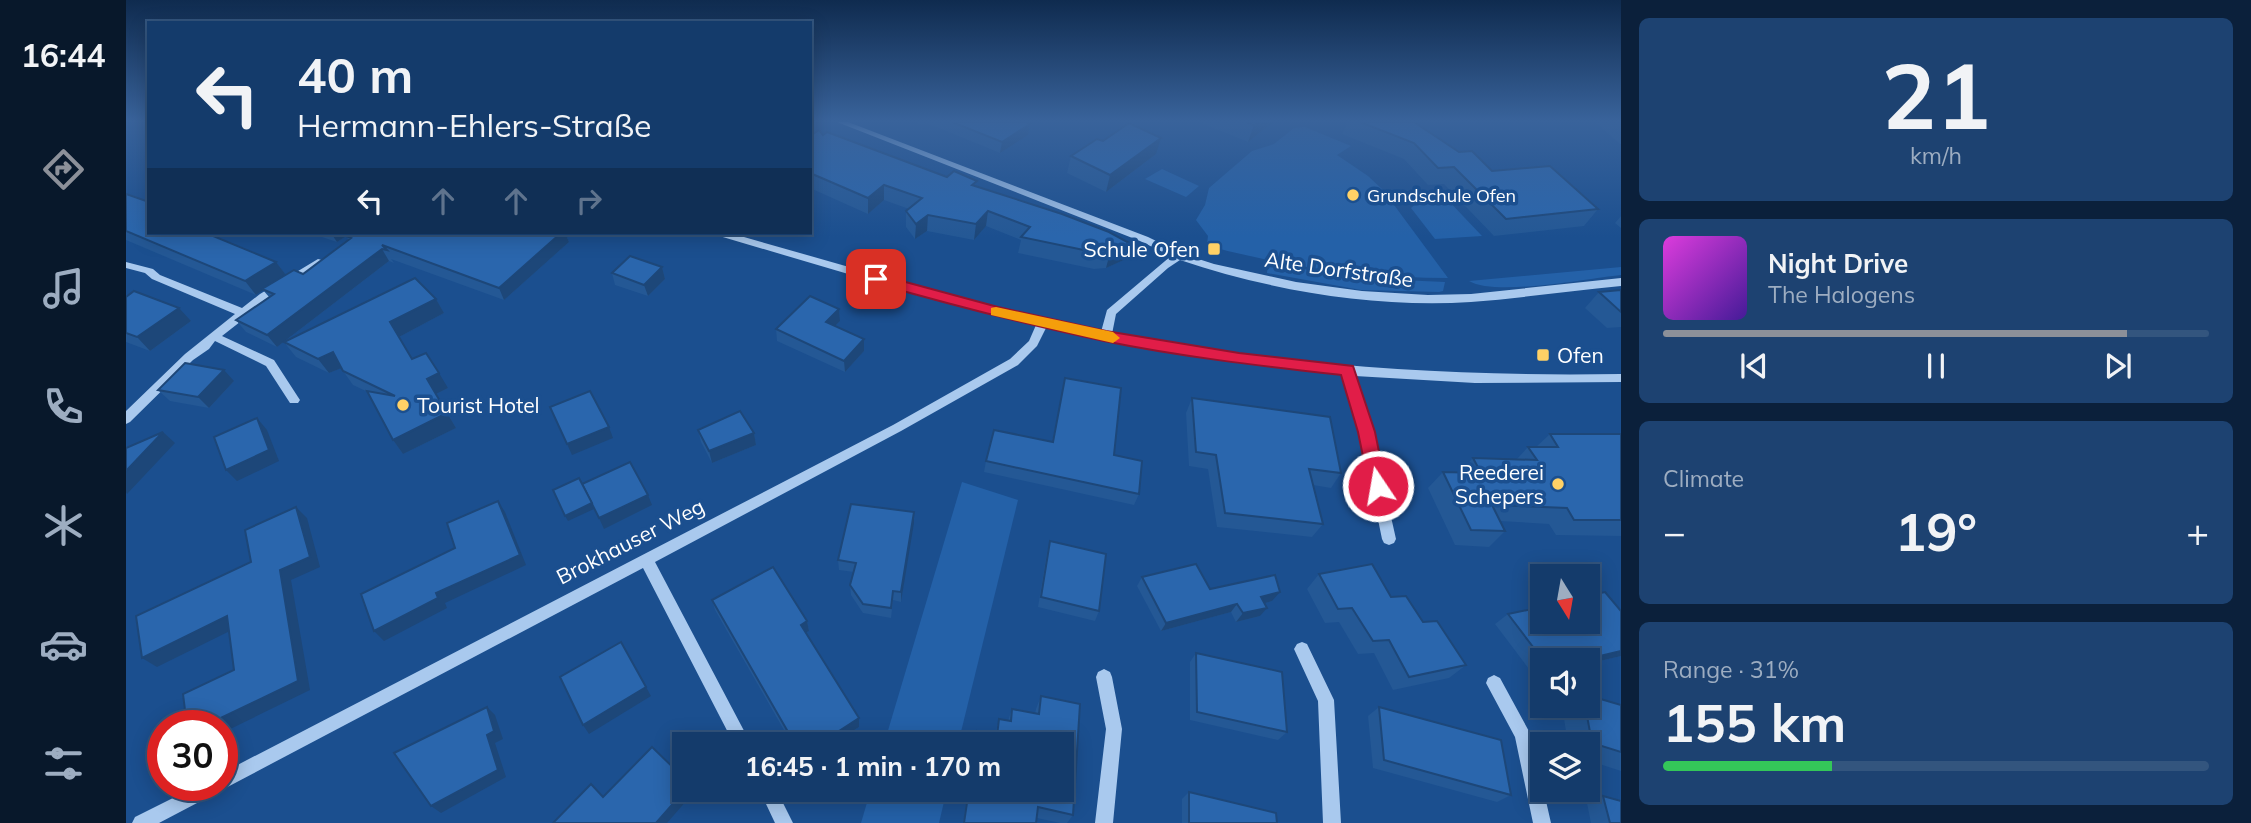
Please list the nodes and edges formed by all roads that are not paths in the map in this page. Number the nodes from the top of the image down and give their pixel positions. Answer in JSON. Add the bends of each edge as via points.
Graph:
{"nodes":[{"id":1,"x":940,"y":160,"type":"edge"},
{"id":2,"x":727,"y":235,"type":"edge"},
{"id":3,"x":331,"y":256,"type":"edge"},
{"id":4,"x":1179,"y":256,"type":"junction"},
{"id":5,"x":126,"y":265,"type":"edge"},
{"id":6,"x":1621,"y":282,"type":"edge"},
{"id":7,"x":245,"y":314,"type":"junction"},
{"id":8,"x":1043,"y":323,"type":"junction"},
{"id":9,"x":213,"y":336,"type":"junction"},
{"id":10,"x":1106,"y":336,"type":"junction"},
{"id":11,"x":1347,"y":370,"type":"junction"},
{"id":12,"x":1621,"y":378,"type":"edge"},
{"id":13,"x":294,"y":400,"type":"dead end"},
{"id":14,"x":126,"y":419,"type":"edge"},
{"id":15,"x":1389,"y":539,"type":"dead end"},
{"id":16,"x":646,"y":559,"type":"junction"},
{"id":17,"x":1302,"y":649,"type":"dead end"},
{"id":18,"x":1104,"y":677,"type":"dead end"},
{"id":19,"x":1494,"y":683,"type":"dead end"},
{"id":20,"x":737,"y":732,"type":"edge"},
{"id":21,"x":238,"y":774,"type":"edge"},
{"id":22,"x":184,"y":801,"type":"edge"},
{"id":23,"x":774,"y":802,"type":"edge"},
{"id":24,"x":141,"y":823,"type":"edge"},
{"id":25,"x":784,"y":823,"type":"edge"},
{"id":26,"x":1104,"y":823,"type":"edge"},
{"id":27,"x":1332,"y":823,"type":"edge"},
{"id":28,"x":1542,"y":823,"type":"edge"}],
"edges":[{"from":1,"to":4,"type":"street","name":"Alte Dorfstraße"},
{"from":2,"to":8,"type":"street"},
{"from":3,"to":7,"type":"street"},
{"from":4,"to":6,"type":"street","name":"Alte Dorfstraße","via":[[1296,286],[1394,298],[1471,298]]},
{"from":4,"to":10,"type":"street","via":[[1115,309]]},
{"from":5,"to":7,"type":"street"},
{"from":7,"to":9,"type":"street"},
{"from":8,"to":10,"type":"street"},
{"from":8,"to":16,"type":"street","name":"Brokhauser Weg","via":[[1028,350],[1003,369]]},
{"from":9,"to":13,"type":"street","via":[[270,363]]},
{"from":9,"to":14,"type":"street"},
{"from":10,"to":11,"type":"street"},
{"from":11,"to":12,"type":"street","via":[[1494,378]]},
{"from":11,"to":15,"type":"street","via":[[1367,432]]},
{"from":16,"to":20,"type":"street"},
{"from":16,"to":21,"type":"street","name":"Brokhauser Weg"},
{"from":17,"to":27,"type":"street","via":[[1326,700]]},
{"from":18,"to":26,"type":"street","via":[[1114,729]]},
{"from":19,"to":28,"type":"street","via":[[1524,735]]},
{"from":22,"to":24,"type":"street"},
{"from":23,"to":25,"type":"street"}]}
